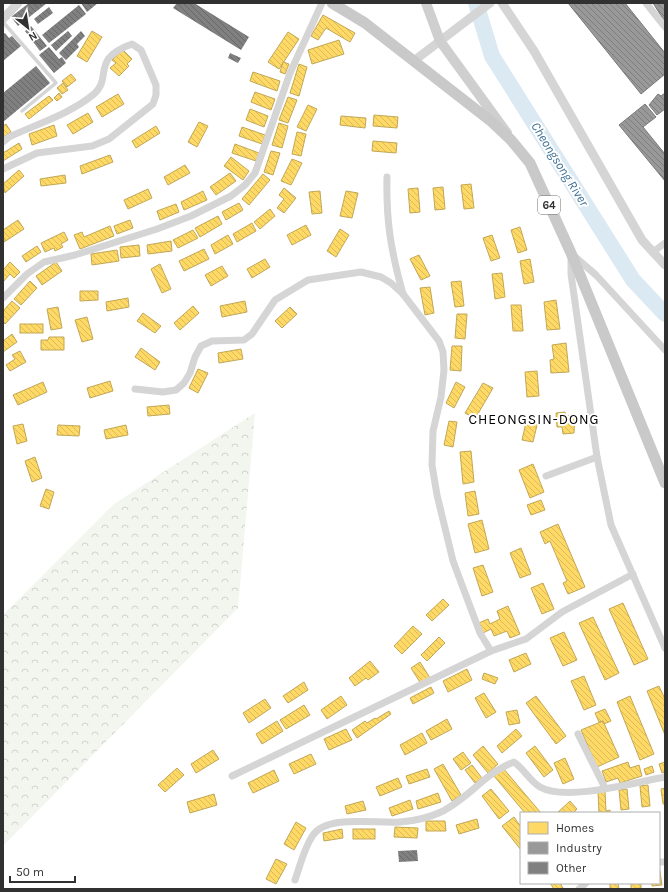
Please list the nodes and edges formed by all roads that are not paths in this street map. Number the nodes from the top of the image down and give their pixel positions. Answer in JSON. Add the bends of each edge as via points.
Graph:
{"nodes":[{"id":1,"x":18,"y":3,"type":"edge"},
{"id":2,"x":322,"y":3,"type":"edge"},
{"id":3,"x":332,"y":3,"type":"edge"},
{"id":4,"x":426,"y":3,"type":"edge"},
{"id":5,"x":489,"y":3,"type":"edge"},
{"id":6,"x":502,"y":3,"type":"edge"},
{"id":7,"x":646,"y":3,"type":"edge"},
{"id":8,"x":3,"y":20,"type":"edge"},
{"id":9,"x":665,"y":28,"type":"edge"},
{"id":10,"x":440,"y":41,"type":"junction"},
{"id":11,"x":414,"y":60,"type":"junction"},
{"id":12,"x":22,"y":111,"type":"dead end"},
{"id":13,"x":511,"y":140,"type":"junction"},
{"id":14,"x":3,"y":142,"type":"edge"},
{"id":15,"x":3,"y":169,"type":"edge"},
{"id":16,"x":387,"y":178,"type":"dead end"},
{"id":17,"x":665,"y":243,"type":"edge"},
{"id":18,"x":653,"y":252,"type":"junction"},
{"id":19,"x":571,"y":253,"type":"junction"},
{"id":20,"x":665,"y":265,"type":"edge"},
{"id":21,"x":403,"y":294,"type":"junction"},
{"id":22,"x":3,"y":298,"type":"edge"},
{"id":23,"x":665,"y":350,"type":"edge"},
{"id":24,"x":135,"y":389,"type":"dead end"},
{"id":25,"x":597,"y":457,"type":"junction"},
{"id":26,"x":546,"y":476,"type":"dead end"},
{"id":27,"x":665,"y":483,"type":"edge"},
{"id":28,"x":633,"y":574,"type":"junction"},
{"id":29,"x":665,"y":648,"type":"edge"},
{"id":30,"x":491,"y":651,"type":"junction"},
{"id":31,"x":578,"y":734,"type":"dead end"},
{"id":32,"x":232,"y":776,"type":"dead end"},
{"id":33,"x":665,"y":777,"type":"edge"},
{"id":34,"x":605,"y":788,"type":"junction"},
{"id":35,"x":295,"y":880,"type":"dead end"}],
"edges":[{"from":1,"to":8,"type":"street"},
{"from":2,"to":22,"type":"street","via":[[290,74],[255,173],[245,185],[218,203],[157,229],[75,256],[44,262],[27,274]]},
{"from":3,"to":11,"type":"main road","number":"64","via":[[365,23]]},
{"from":4,"to":10,"type":"main road"},
{"from":5,"to":10,"type":"street"},
{"from":6,"to":18,"type":"street","via":[[534,51],[642,240]]},
{"from":7,"to":9,"type":"street"},
{"from":8,"to":12,"type":"lane","via":[[56,83]]},
{"from":10,"to":11,"type":"street"},
{"from":10,"to":13,"type":"main road"},
{"from":11,"to":13,"type":"main road","number":"64"},
{"from":13,"to":19,"type":"main road","number":"64","via":[[530,163]]},
{"from":14,"to":15,"type":"street","via":[[58,115],[95,93],[101,82],[105,63],[113,52],[132,44],[140,50],[156,85],[156,95],[152,104],[109,138],[92,146],[38,153]]},
{"from":16,"to":21,"type":"street","via":[[388,229]]},
{"from":17,"to":18,"type":"street"},
{"from":18,"to":20,"type":"street"},
{"from":19,"to":23,"type":"street","via":[[596,275]]},
{"from":19,"to":25,"type":"street"},
{"from":19,"to":27,"type":"main road","number":"64"},
{"from":21,"to":24,"type":"street","via":[[381,277],[361,272],[308,280],[275,300],[252,334],[244,340],[212,341],[201,346],[187,378],[176,390],[163,392]]},
{"from":21,"to":30,"type":"street","via":[[439,341],[443,352],[444,370],[433,431],[432,465],[453,561],[480,633]]},
{"from":25,"to":26,"type":"street"},
{"from":25,"to":28,"type":"street","via":[[611,525]]},
{"from":28,"to":29,"type":"street"},
{"from":28,"to":30,"type":"street","via":[[562,612],[526,639]]},
{"from":30,"to":32,"type":"street"},
{"from":31,"to":34,"type":"street"},
{"from":33,"to":34,"type":"street"},
{"from":34,"to":35,"type":"street","via":[[564,793],[548,791],[539,787],[521,766],[514,762],[503,766],[442,812],[421,820],[335,823],[321,828],[314,834]]}]}
